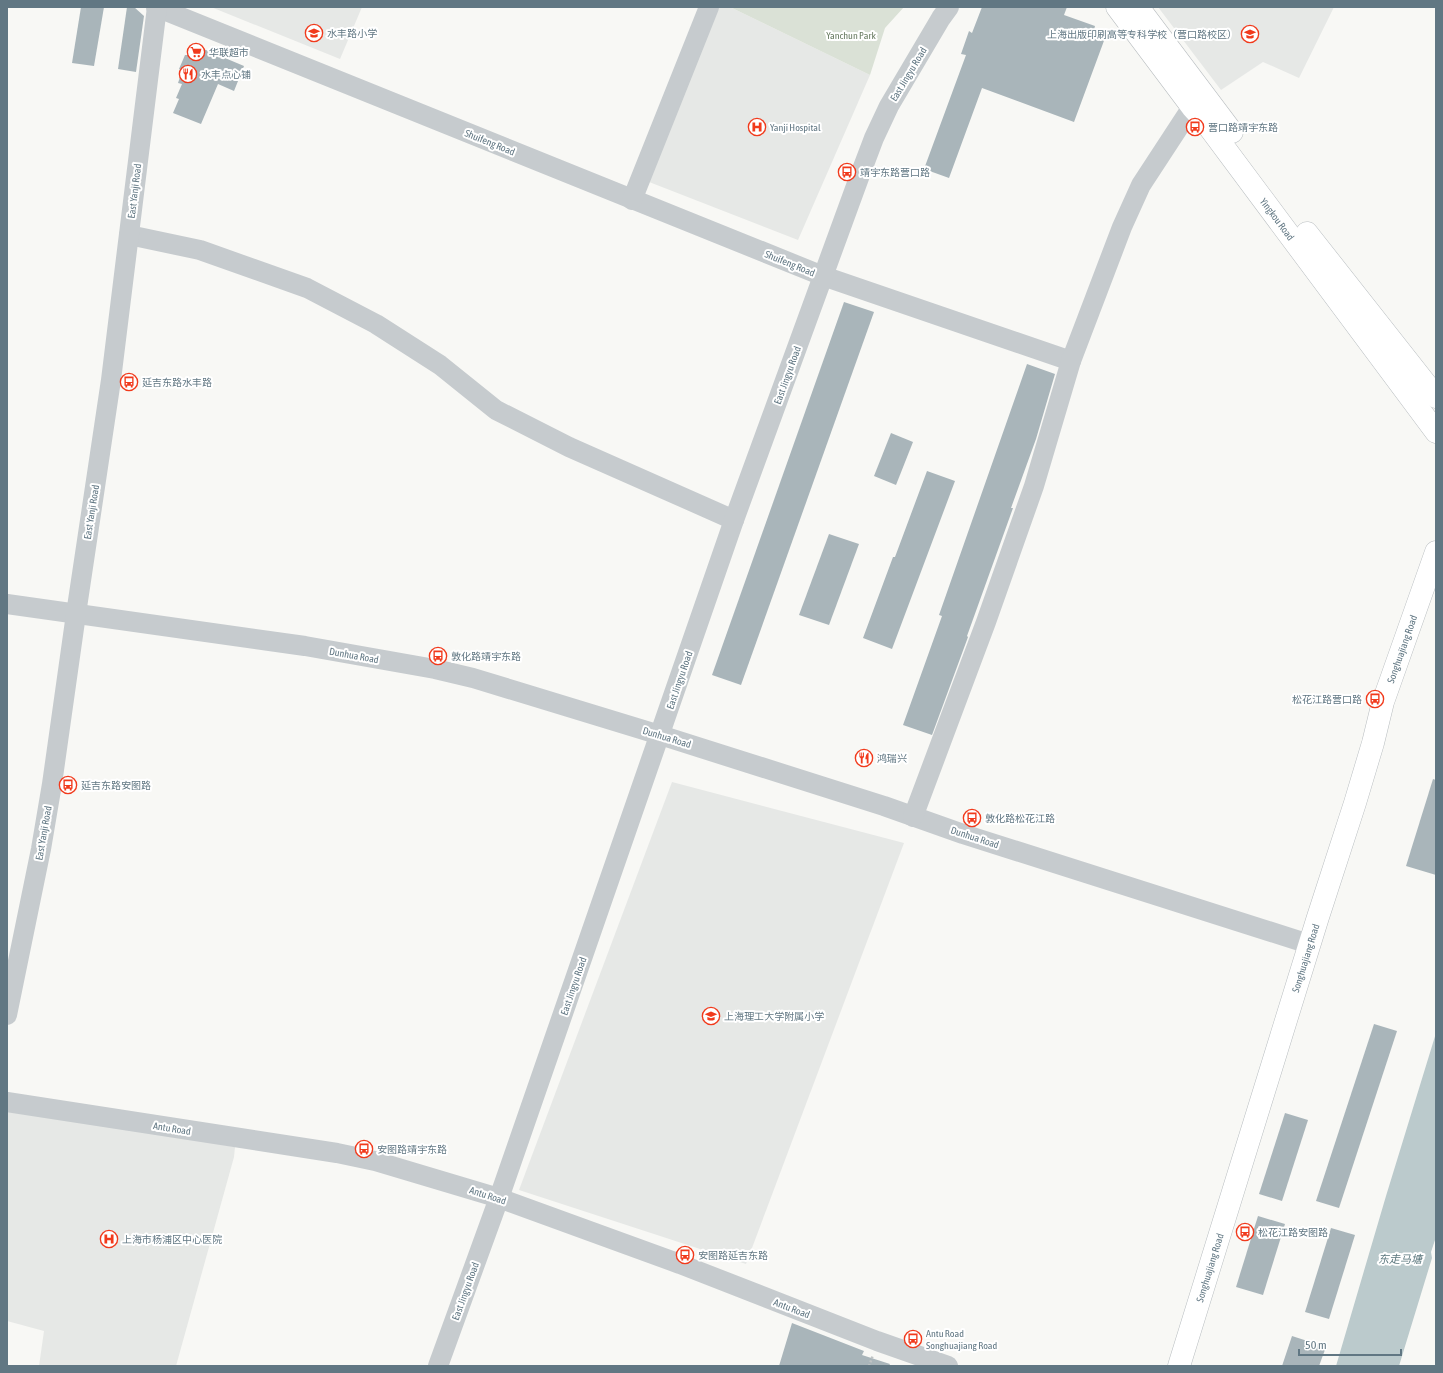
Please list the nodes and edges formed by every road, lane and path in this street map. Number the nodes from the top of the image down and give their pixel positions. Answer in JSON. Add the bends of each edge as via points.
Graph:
{"nodes":[{"id":1,"x":157,"y":7,"type":"edge"},
{"id":2,"x":709,"y":7,"type":"edge"},
{"id":3,"x":949,"y":7,"type":"edge"},
{"id":4,"x":1117,"y":7,"type":"edge"},
{"id":5,"x":1138,"y":7,"type":"edge"},
{"id":6,"x":1192,"y":107,"type":"junction"},
{"id":7,"x":632,"y":200,"type":"junction"},
{"id":8,"x":129,"y":235,"type":"junction"},
{"id":9,"x":823,"y":276,"type":"junction"},
{"id":10,"x":1071,"y":361,"type":"junction"},
{"id":11,"x":1436,"y":397,"type":"edge"},
{"id":12,"x":1436,"y":432,"type":"edge"},
{"id":13,"x":734,"y":520,"type":"junction"},
{"id":14,"x":1436,"y":552,"type":"edge"},
{"id":15,"x":7,"y":604,"type":"edge"},
{"id":16,"x":76,"y":614,"type":"junction"},
{"id":17,"x":660,"y":735,"type":"junction"},
{"id":18,"x":913,"y":817,"type":"junction"},
{"id":19,"x":1309,"y":944,"type":"junction"},
{"id":20,"x":7,"y":1015,"type":"edge"},
{"id":21,"x":7,"y":1102,"type":"edge"},
{"id":22,"x":499,"y":1198,"type":"junction"},
{"id":23,"x":438,"y":1366,"type":"edge"},
{"id":24,"x":948,"y":1366,"type":"edge"},
{"id":25,"x":1179,"y":1366,"type":"edge"}],
"edges":[{"from":1,"to":7,"type":"street","name":"Shuifeng Road"},
{"from":1,"to":8,"type":"street","name":"East Yanji Road"},
{"from":2,"to":7,"type":"street"},
{"from":3,"to":9,"type":"street","name":"East Jingyu Road","via":[[880,125]]},
{"from":4,"to":6,"type":"main road","name":"Yingkou Road"},
{"from":5,"to":11,"type":"main road","name":"Yingkou Road","via":[[1322,254]]},
{"from":6,"to":10,"type":"street","via":[[1141,185],[1122,227]]},
{"from":6,"to":12,"type":"main road","name":"Yingkou Road"},
{"from":7,"to":9,"type":"street","name":"Shuifeng Road"},
{"from":8,"to":13,"type":"street","via":[[200,250],[306,288],[376,324],[433,360],[496,410],[569,447]]},
{"from":8,"to":16,"type":"street","name":"East Yanji Road","via":[[111,380]]},
{"from":9,"to":10,"type":"street","name":"Shuifeng Road"},
{"from":9,"to":13,"type":"street","name":"East Jingyu Road"},
{"from":10,"to":18,"type":"street","via":[[1031,494]]},
{"from":13,"to":17,"type":"street","name":"East Jingyu Road"},
{"from":14,"to":19,"type":"main road","name":"Songhuajiang Road","via":[[1383,702],[1373,743]]},
{"from":15,"to":16,"type":"street","name":"Dunhua Road"},
{"from":16,"to":17,"type":"street","name":"Dunhua Road","via":[[305,646],[435,669],[473,678]]},
{"from":16,"to":20,"type":"street","name":"East Yanji Road","via":[[52,784]]},
{"from":17,"to":18,"type":"street","name":"Dunhua Road"},
{"from":17,"to":22,"type":"street","name":"East Jingyu Road"},
{"from":18,"to":19,"type":"street","name":"Dunhua Road"},
{"from":19,"to":25,"type":"main road","name":"Songhuajiang Road"},
{"from":21,"to":22,"type":"street","name":"Antu Road","via":[[337,1152]]},
{"from":22,"to":23,"type":"street","name":"East Jingyu Road"},
{"from":22,"to":24,"type":"street","name":"Antu Road"}]}
